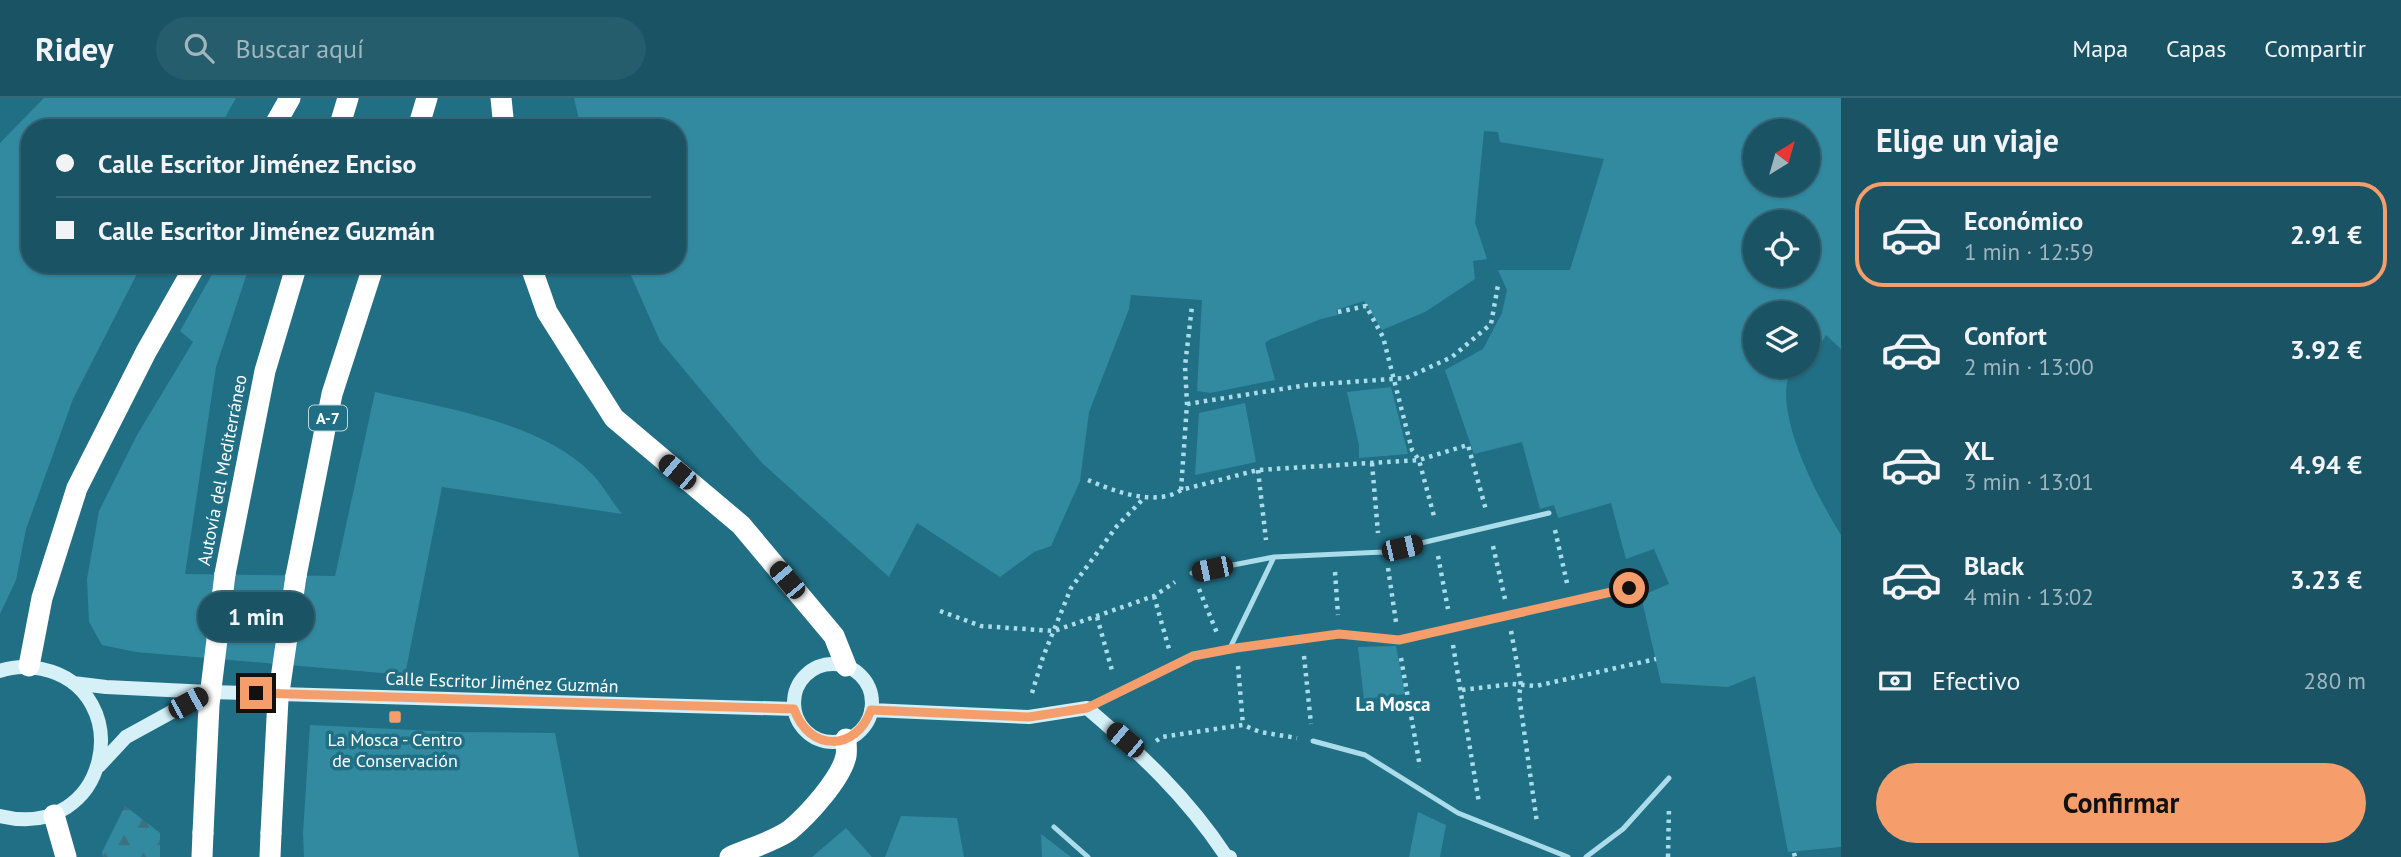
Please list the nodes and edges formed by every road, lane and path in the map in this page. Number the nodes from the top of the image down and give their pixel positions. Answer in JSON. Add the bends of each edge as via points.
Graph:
{"nodes":[{"id":1,"x":290,"y":98,"type":"edge"},
{"id":2,"x":348,"y":98,"type":"edge"},
{"id":3,"x":427,"y":98,"type":"edge"},
{"id":4,"x":502,"y":98,"type":"edge"},
{"id":5,"x":278,"y":119,"type":"edge"},
{"id":6,"x":342,"y":119,"type":"edge"},
{"id":7,"x":421,"y":119,"type":"edge"},
{"id":8,"x":503,"y":119,"type":"edge"},
{"id":9,"x":191,"y":273,"type":"edge"},
{"id":10,"x":294,"y":273,"type":"edge"},
{"id":11,"x":371,"y":273,"type":"edge"},
{"id":12,"x":533,"y":273,"type":"edge"},
{"id":13,"x":1498,"y":285,"type":"dead end"},
{"id":14,"x":1192,"y":306,"type":"dead end"},
{"id":15,"x":1338,"y":312,"type":"dead end"},
{"id":16,"x":1393,"y":379,"type":"junction"},
{"id":17,"x":1187,"y":404,"type":"junction"},
{"id":18,"x":1419,"y":460,"type":"junction"},
{"id":19,"x":1372,"y":463,"type":"junction"},
{"id":20,"x":1258,"y":470,"type":"junction"},
{"id":21,"x":1088,"y":480,"type":"dead end"},
{"id":22,"x":1181,"y":490,"type":"junction"},
{"id":23,"x":1145,"y":497,"type":"junction"},
{"id":24,"x":1486,"y":513,"type":"dead end"},
{"id":25,"x":1549,"y":513,"type":"dead end"},
{"id":26,"x":1436,"y":522,"type":"dead end"},
{"id":27,"x":1553,"y":522,"type":"dead end"},
{"id":28,"x":1267,"y":546,"type":"dead end"},
{"id":29,"x":1438,"y":551,"type":"dead end"},
{"id":30,"x":1383,"y":552,"type":"junction"},
{"id":31,"x":1495,"y":554,"type":"dead end"},
{"id":32,"x":1274,"y":556,"type":"junction"},
{"id":33,"x":1334,"y":565,"type":"dead end"},
{"id":34,"x":1193,"y":576,"type":"joint"},
{"id":35,"x":1182,"y":578,"type":"dead end"},
{"id":36,"x":1567,"y":587,"type":"dead end"},
{"id":37,"x":1629,"y":588,"type":"dead end"},
{"id":38,"x":1504,"y":594,"type":"dead end"},
{"id":39,"x":1154,"y":596,"type":"junction"},
{"id":40,"x":940,"y":611,"type":"dead end"},
{"id":41,"x":1508,"y":616,"type":"junction"},
{"id":42,"x":1097,"y":617,"type":"junction"},
{"id":43,"x":1451,"y":629,"type":"junction"},
{"id":44,"x":1398,"y":630,"type":"dead end"},
{"id":45,"x":1054,"y":631,"type":"junction"},
{"id":46,"x":1339,"y":634,"type":"junction"},
{"id":47,"x":1302,"y":639,"type":"junction"},
{"id":48,"x":1220,"y":640,"type":"dead end"},
{"id":49,"x":1398,"y":640,"type":"junction"},
{"id":50,"x":1233,"y":648,"type":"junction"},
{"id":51,"x":1171,"y":659,"type":"dead end"},
{"id":52,"x":1656,"y":659,"type":"dead end"},
{"id":53,"x":29,"y":666,"type":"junction"},
{"id":54,"x":846,"y":666,"type":"junction"},
{"id":55,"x":0,"y":671,"type":"edge"},
{"id":56,"x":73,"y":682,"type":"junction"},
{"id":57,"x":1115,"y":685,"type":"dead end"},
{"id":58,"x":1521,"y":685,"type":"junction"},
{"id":59,"x":1462,"y":690,"type":"junction"},
{"id":60,"x":209,"y":692,"type":"junction"},
{"id":61,"x":1032,"y":694,"type":"dead end"},
{"id":62,"x":1087,"y":708,"type":"junction"},
{"id":63,"x":794,"y":709,"type":"junction"},
{"id":64,"x":871,"y":710,"type":"junction"},
{"id":65,"x":1243,"y":725,"type":"junction"},
{"id":66,"x":846,"y":739,"type":"junction"},
{"id":67,"x":1313,"y":741,"type":"junction"},
{"id":68,"x":1149,"y":745,"type":"dead end"},
{"id":69,"x":99,"y":766,"type":"junction"},
{"id":70,"x":1669,"y":778,"type":"dead end"},
{"id":71,"x":1424,"y":792,"type":"junction"},
{"id":72,"x":1669,"y":798,"type":"dead end"},
{"id":73,"x":1479,"y":805,"type":"dead end"},
{"id":74,"x":1534,"y":807,"type":"dead end"},
{"id":75,"x":54,"y":815,"type":"junction"},
{"id":76,"x":0,"y":816,"type":"edge"},
{"id":77,"x":1054,"y":827,"type":"dead end"},
{"id":78,"x":66,"y":857,"type":"edge"},
{"id":79,"x":202,"y":857,"type":"edge"},
{"id":80,"x":271,"y":857,"type":"edge"},
{"id":81,"x":730,"y":857,"type":"edge"},
{"id":82,"x":1088,"y":857,"type":"edge"},
{"id":83,"x":1230,"y":857,"type":"edge"},
{"id":84,"x":1569,"y":857,"type":"edge"},
{"id":85,"x":1586,"y":857,"type":"edge"},
{"id":86,"x":1668,"y":857,"type":"edge"}],
"edges":[{"from":1,"to":5,"type":"highway"},
{"from":2,"to":6,"type":"highway"},
{"from":3,"to":7,"type":"highway"},
{"from":4,"to":8,"type":"highway"},
{"from":9,"to":53,"type":"highway","via":[[77,488],[41,597]]},
{"from":10,"to":79,"type":"highway","name":"Autovía del Mediterráneo","bridge":true,"via":[[265,371],[225,575],[209,705]]},
{"from":11,"to":80,"type":"highway","number":"A-7","bridge":true,"via":[[332,394],[296,576],[278,699]]},
{"from":12,"to":54,"type":"highway","via":[[547,312],[614,418],[741,525],[834,636]]},
{"from":13,"to":16,"type":"path","via":[[1492,324],[1452,357],[1406,378]]},
{"from":14,"to":17,"type":"path","via":[[1185,366]]},
{"from":15,"to":16,"type":"path","via":[[1366,306],[1383,337]]},
{"from":16,"to":17,"type":"path","via":[[1307,385]]},
{"from":16,"to":18,"type":"path","via":[[1412,450]]},
{"from":17,"to":22,"type":"path"},
{"from":18,"to":19,"type":"path"},
{"from":18,"to":24,"type":"path","via":[[1468,445]]},
{"from":18,"to":26,"type":"path"},
{"from":19,"to":20,"type":"path"},
{"from":19,"to":30,"type":"path"},
{"from":20,"to":22,"type":"path"},
{"from":20,"to":28,"type":"path"},
{"from":21,"to":23,"type":"path"},
{"from":22,"to":23,"type":"path"},
{"from":23,"to":45,"type":"path","via":[[1116,526],[1071,588]]},
{"from":25,"to":30,"type":"lane"},
{"from":27,"to":36,"type":"path"},
{"from":29,"to":43,"type":"path"},
{"from":30,"to":32,"type":"lane"},
{"from":30,"to":44,"type":"path"},
{"from":31,"to":38,"type":"path"},
{"from":32,"to":34,"type":"lane"},
{"from":32,"to":50,"type":"lane"},
{"from":33,"to":46,"type":"path"},
{"from":34,"to":48,"type":"path"},
{"from":35,"to":39,"type":"path"},
{"from":37,"to":41,"type":"lane"},
{"from":39,"to":42,"type":"path"},
{"from":39,"to":51,"type":"path"},
{"from":40,"to":45,"type":"path","via":[[981,626]]},
{"from":41,"to":43,"type":"lane"},
{"from":41,"to":58,"type":"path"},
{"from":42,"to":45,"type":"path"},
{"from":42,"to":57,"type":"path"},
{"from":43,"to":49,"type":"lane"},
{"from":43,"to":59,"type":"path"},
{"from":45,"to":61,"type":"path"},
{"from":46,"to":47,"type":"lane"},
{"from":46,"to":49,"type":"lane"},
{"from":47,"to":50,"type":"lane"},
{"from":47,"to":67,"type":"path"},
{"from":49,"to":71,"type":"path"},
{"from":50,"to":62,"type":"lane","via":[[1193,656]]},
{"from":50,"to":65,"type":"path"},
{"from":52,"to":58,"type":"path","via":[[1536,686]]},
{"from":53,"to":55,"type":"main road"},
{"from":53,"to":56,"type":"main road","name":"Calle Escritor Jiménez Guzmán"},
{"from":54,"to":63,"type":"main road","via":[[820,666],[808,673],[799,683]]},
{"from":54,"to":64,"type":"main road","via":[[864,679]]},
{"from":56,"to":60,"type":"main road","name":"Calle Escritor Jiménez Guzmán"},
{"from":56,"to":69,"type":"main road","via":[[99,720]]},
{"from":58,"to":59,"type":"path"},
{"from":58,"to":74,"type":"path"},
{"from":59,"to":73,"type":"path"},
{"from":60,"to":63,"type":"main road","name":"Calle Escritor Jiménez Guzmán"},
{"from":60,"to":69,"type":"main road","via":[[127,737]]},
{"from":62,"to":64,"type":"main road","via":[[1029,717]]},
{"from":62,"to":83,"type":"main road","via":[[1143,755]]},
{"from":63,"to":66,"type":"main road","via":[[808,733],[833,742]]},
{"from":64,"to":66,"type":"main road","via":[[858,733]]},
{"from":65,"to":67,"type":"path"},
{"from":65,"to":68,"type":"path","via":[[1162,737]]},
{"from":66,"to":81,"type":"highway","via":[[846,758],[826,793],[789,831]]},
{"from":67,"to":71,"type":"lane","via":[[1365,755]]},
{"from":69,"to":75,"type":"main road","via":[[74,803]]},
{"from":70,"to":85,"type":"lane","via":[[1623,829]]},
{"from":71,"to":84,"type":"lane","via":[[1458,813]]},
{"from":72,"to":86,"type":"path"},
{"from":75,"to":76,"type":"main road","via":[[28,820]]},
{"from":75,"to":78,"type":"highway"},
{"from":77,"to":82,"type":"lane"}]}
